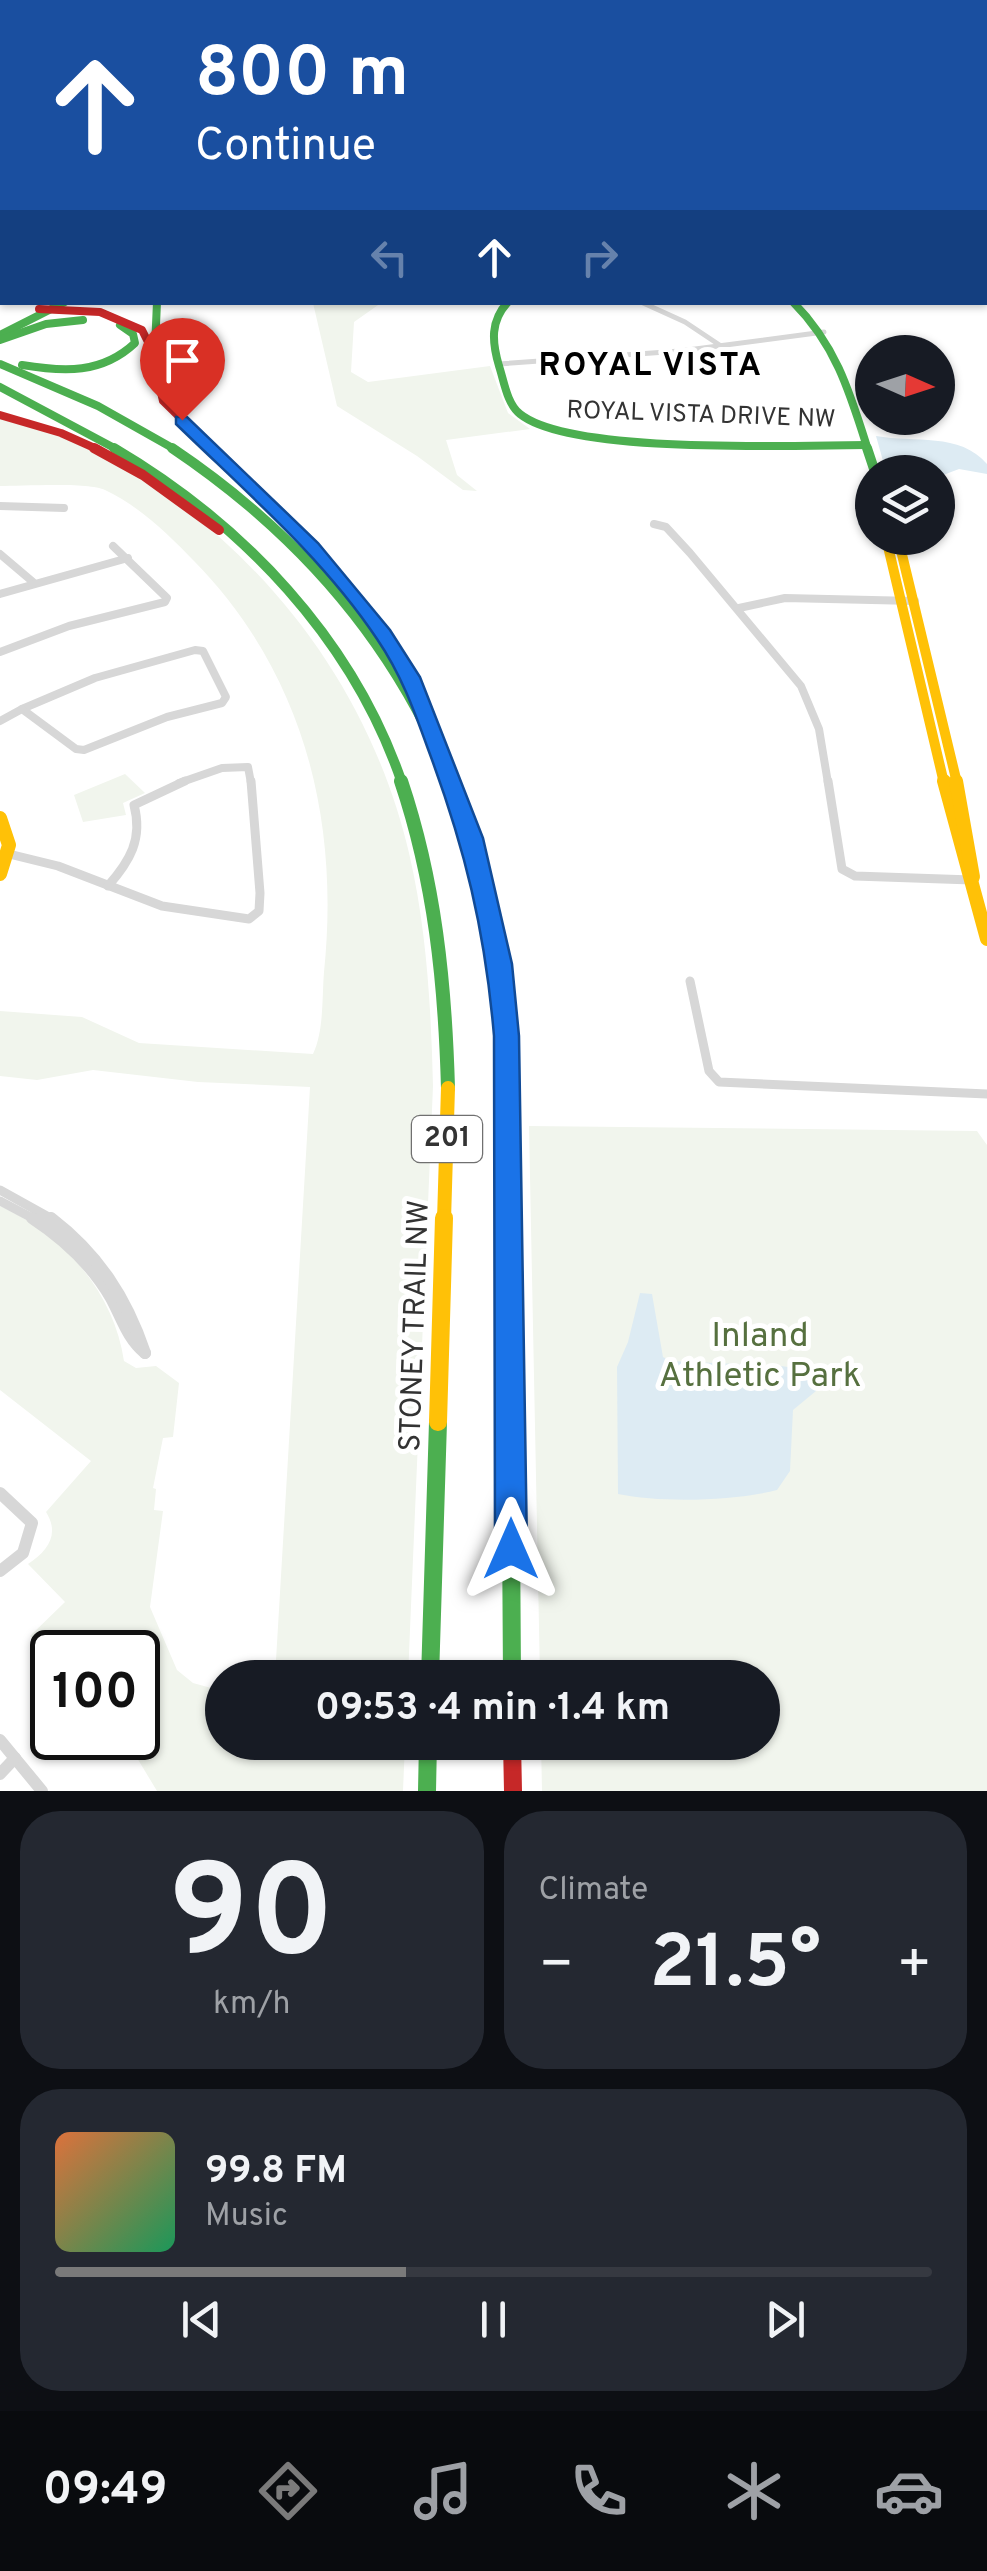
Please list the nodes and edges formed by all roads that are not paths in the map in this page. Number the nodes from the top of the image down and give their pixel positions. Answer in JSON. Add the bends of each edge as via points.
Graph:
{"nodes":[{"id":1,"x":157,"y":305,"type":"edge"},
{"id":2,"x":505,"y":305,"type":"edge"},
{"id":3,"x":514,"y":305,"type":"edge"},
{"id":4,"x":648,"y":305,"type":"edge"},
{"id":5,"x":787,"y":305,"type":"edge"},
{"id":6,"x":796,"y":305,"type":"edge"},
{"id":7,"x":53,"y":306,"type":"edge"},
{"id":8,"x":495,"y":320,"type":"junction"},
{"id":9,"x":824,"y":332,"type":"junction"},
{"id":10,"x":0,"y":334,"type":"edge"},
{"id":11,"x":720,"y":346,"type":"junction"},
{"id":12,"x":150,"y":356,"type":"junction"},
{"id":13,"x":0,"y":361,"type":"edge"},
{"id":14,"x":499,"y":364,"type":"junction"},
{"id":15,"x":0,"y":387,"type":"edge"},
{"id":16,"x":0,"y":415,"type":"edge"},
{"id":17,"x":866,"y":444,"type":"junction"},
{"id":18,"x":869,"y":455,"type":"edge"},
{"id":19,"x":4,"y":506,"type":"edge"},
{"id":20,"x":64,"y":508,"type":"dead end"},
{"id":21,"x":0,"y":520,"type":"edge"},
{"id":22,"x":654,"y":524,"type":"dead end"},
{"id":23,"x":113,"y":546,"type":"dead end"},
{"id":24,"x":0,"y":554,"type":"edge"},
{"id":25,"x":892,"y":555,"type":"edge"},
{"id":26,"x":901,"y":555,"type":"edge"},
{"id":27,"x":128,"y":558,"type":"junction"},
{"id":28,"x":33,"y":582,"type":"junction"},
{"id":29,"x":0,"y":594,"type":"edge"},
{"id":30,"x":298,"y":596,"type":"junction"},
{"id":31,"x":908,"y":600,"type":"junction"},
{"id":32,"x":739,"y":608,"type":"junction"},
{"id":33,"x":0,"y":652,"type":"edge"},
{"id":34,"x":414,"y":693,"type":"junction"},
{"id":35,"x":21,"y":709,"type":"junction"},
{"id":36,"x":0,"y":721,"type":"edge"},
{"id":37,"x":0,"y":818,"type":"edge"},
{"id":38,"x":10,"y":854,"type":"junction"},
{"id":39,"x":0,"y":874,"type":"edge"},
{"id":40,"x":972,"y":880,"type":"junction"},
{"id":41,"x":108,"y":886,"type":"junction"},
{"id":42,"x":987,"y":939,"type":"edge"},
{"id":43,"x":690,"y":981,"type":"dead end"},
{"id":44,"x":987,"y":1094,"type":"edge"},
{"id":45,"x":0,"y":1190,"type":"edge"},
{"id":46,"x":0,"y":1202,"type":"edge"},
{"id":47,"x":0,"y":1494,"type":"edge"},
{"id":48,"x":0,"y":1571,"type":"edge"},
{"id":49,"x":431,"y":1660,"type":"edge"},
{"id":50,"x":512,"y":1660,"type":"edge"},
{"id":51,"x":0,"y":1740,"type":"edge"},
{"id":52,"x":15,"y":1758,"type":"junction"},
{"id":53,"x":428,"y":1760,"type":"edge"},
{"id":54,"x":512,"y":1760,"type":"edge"},
{"id":55,"x":0,"y":1774,"type":"edge"},
{"id":56,"x":36,"y":1789,"type":"edge"},
{"id":57,"x":427,"y":1791,"type":"edge"},
{"id":58,"x":512,"y":1791,"type":"edge"}],
"edges":[{"from":1,"to":12,"type":"main road"},
{"from":2,"to":8,"type":"main road"},
{"from":3,"to":8,"type":"main road"},
{"from":4,"to":11,"type":"street"},
{"from":5,"to":9,"type":"main road"},
{"from":6,"to":9,"type":"main road"},
{"from":7,"to":10,"type":"main road"},
{"from":7,"to":12,"type":"main road","via":[[132,322],[146,334]]},
{"from":8,"to":14,"type":"main road","name":"ROYAL VISTA DRIVE NW","via":[[491,332]]},
{"from":9,"to":11,"type":"street"},
{"from":9,"to":17,"type":"main road","via":[[845,364]]},
{"from":10,"to":13,"type":"main road","via":[[85,320],[120,326],[135,343],[118,359],[86,369]]},
{"from":11,"to":14,"type":"street"},
{"from":12,"to":34,"type":"main road","via":[[163,400],[340,578],[411,677]]},
{"from":13,"to":34,"type":"main road","number":"201","via":[[123,417],[253,503],[330,578]]},
{"from":14,"to":17,"type":"main road","name":"ROYAL VISTA DRIVE NW","via":[[517,413],[562,436]]},
{"from":15,"to":30,"type":"main road","name":"STONEY TRAIL NW","number":"201","via":[[108,438],[168,476],[230,526]]},
{"from":16,"to":30,"type":"main road","via":[[57,428],[112,455],[196,512],[284,591]]},
{"from":17,"to":18,"type":"main road"},
{"from":19,"to":20,"type":"street"},
{"from":19,"to":21,"type":"street"},
{"from":22,"to":32,"type":"street","via":[[666,527]]},
{"from":23,"to":27,"type":"street"},
{"from":24,"to":28,"type":"street"},
{"from":25,"to":31,"type":"main road"},
{"from":26,"to":31,"type":"main road"},
{"from":27,"to":28,"type":"street"},
{"from":27,"to":33,"type":"street","via":[[165,602]]},
{"from":28,"to":29,"type":"street"},
{"from":30,"to":49,"type":"main road","name":"STONEY TRAIL NW","number":"201","via":[[353,676],[395,763],[426,866],[442,956],[448,1092]]},
{"from":31,"to":32,"type":"street","via":[[786,598]]},
{"from":31,"to":40,"type":"main road"},
{"from":32,"to":40,"type":"street","via":[[792,671],[814,713],[842,869],[855,876]]},
{"from":34,"to":50,"type":"main road","number":"201","via":[[472,838],[500,964],[510,1140]]},
{"from":35,"to":35,"type":"street","via":[[96,676],[195,650],[203,651],[226,696],[222,704],[166,717],[84,750]]},
{"from":35,"to":36,"type":"street"},
{"from":37,"to":38,"type":"main road"},
{"from":38,"to":39,"type":"main road"},
{"from":38,"to":41,"type":"street","via":[[52,862]]},
{"from":40,"to":42,"type":"main road"},
{"from":41,"to":41,"type":"street","via":[[138,844],[134,805],[222,769],[248,767],[259,830],[258,911],[249,919],[161,906]]},
{"from":43,"to":44,"type":"street","via":[[709,1071],[720,1082]]},
{"from":45,"to":46,"type":"street","via":[[50,1215],[93,1253],[124,1297],[145,1353],[131,1343],[114,1303],[82,1259],[42,1222]]},
{"from":47,"to":48,"type":"street","via":[[32,1523],[23,1553]]},
{"from":51,"to":52,"type":"street"},
{"from":52,"to":55,"type":"street"},
{"from":52,"to":56,"type":"street"},
{"from":53,"to":57,"type":"main road"},
{"from":54,"to":58,"type":"main road"}]}
